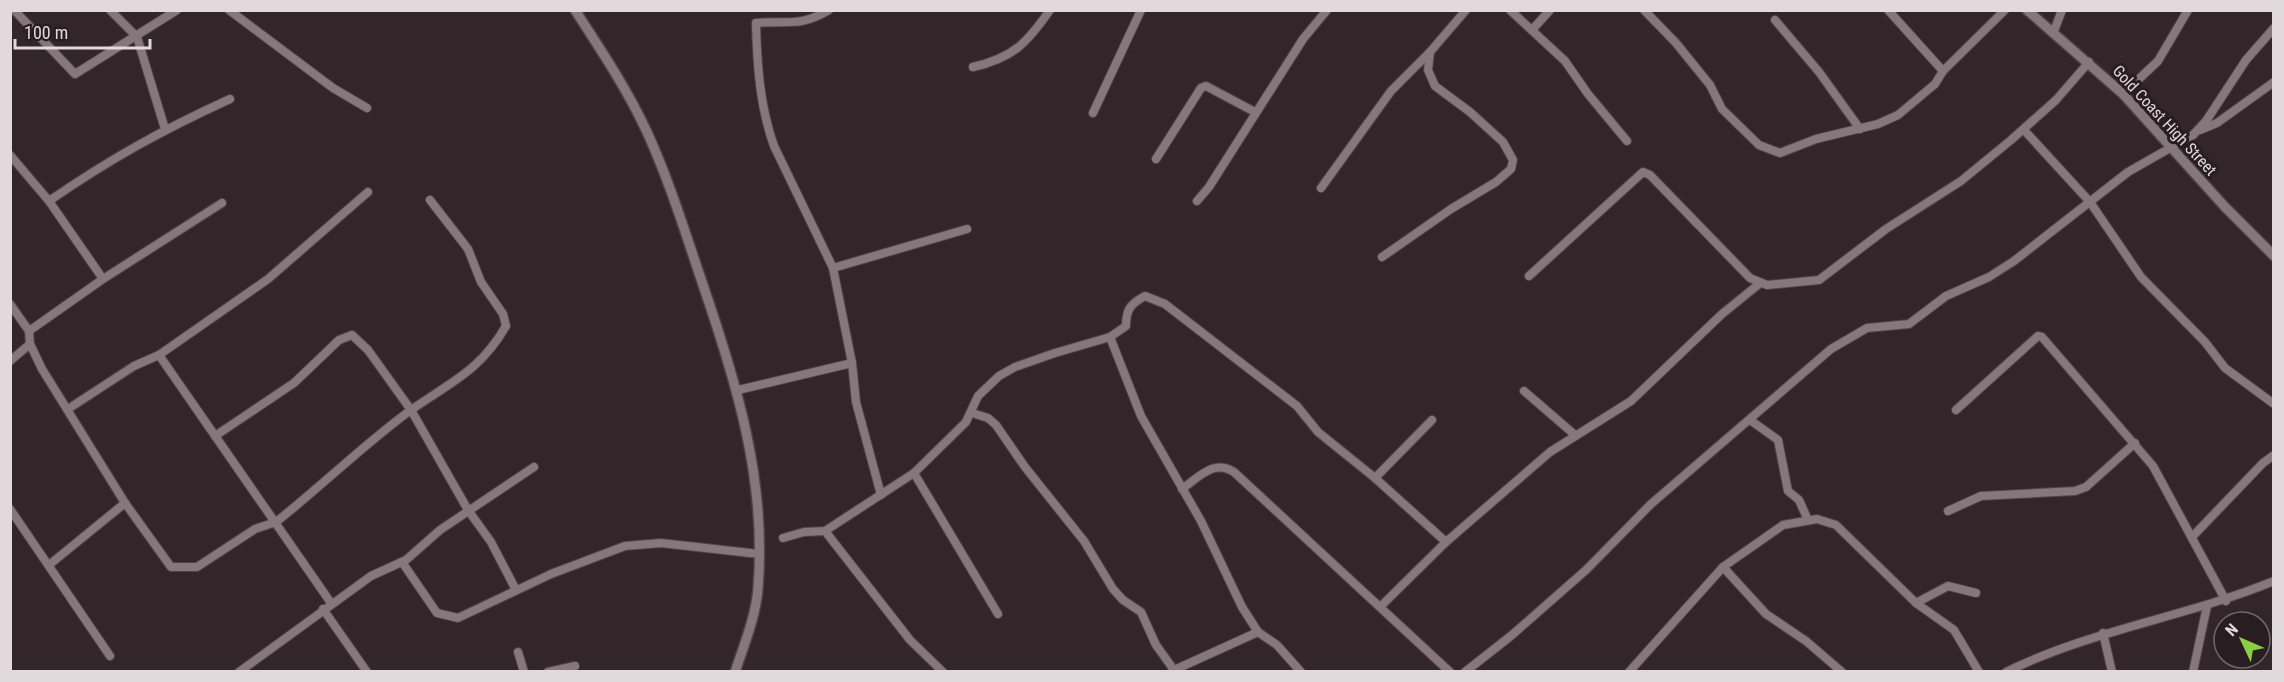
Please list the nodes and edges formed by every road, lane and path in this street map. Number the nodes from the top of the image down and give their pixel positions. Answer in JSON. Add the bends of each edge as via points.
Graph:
{"nodes":[{"id":1,"x":14,"y":10,"type":"edge"},
{"id":2,"x":110,"y":10,"type":"edge"},
{"id":3,"x":177,"y":10,"type":"edge"},
{"id":4,"x":229,"y":10,"type":"edge"},
{"id":5,"x":575,"y":10,"type":"edge"},
{"id":6,"x":829,"y":10,"type":"edge"},
{"id":7,"x":1050,"y":10,"type":"edge"},
{"id":8,"x":1141,"y":10,"type":"edge"},
{"id":9,"x":1327,"y":10,"type":"edge"},
{"id":10,"x":1466,"y":10,"type":"edge"},
{"id":11,"x":1510,"y":10,"type":"edge"},
{"id":12,"x":1550,"y":10,"type":"edge"},
{"id":13,"x":1644,"y":10,"type":"edge"},
{"id":14,"x":1888,"y":10,"type":"edge"},
{"id":15,"x":2005,"y":10,"type":"edge"},
{"id":16,"x":2027,"y":10,"type":"edge"},
{"id":17,"x":2062,"y":10,"type":"edge"},
{"id":18,"x":2188,"y":10,"type":"edge"},
{"id":19,"x":1775,"y":20,"type":"dead end"},
{"id":20,"x":2274,"y":28,"type":"edge"},
{"id":21,"x":1532,"y":30,"type":"junction"},
{"id":22,"x":2054,"y":31,"type":"junction"},
{"id":23,"x":137,"y":37,"type":"junction"},
{"id":24,"x":1430,"y":52,"type":"junction"},
{"id":25,"x":2089,"y":62,"type":"junction"},
{"id":26,"x":973,"y":67,"type":"dead end"},
{"id":27,"x":1943,"y":71,"type":"junction"},
{"id":28,"x":2274,"y":82,"type":"edge"},
{"id":29,"x":2123,"y":94,"type":"junction"},
{"id":30,"x":230,"y":99,"type":"dead end"},
{"id":31,"x":367,"y":108,"type":"dead end"},
{"id":32,"x":1255,"y":112,"type":"junction"},
{"id":33,"x":1093,"y":113,"type":"dead end"},
{"id":34,"x":165,"y":129,"type":"junction"},
{"id":35,"x":1860,"y":129,"type":"junction"},
{"id":36,"x":2024,"y":130,"type":"junction"},
{"id":37,"x":2199,"y":130,"type":"junction"},
{"id":38,"x":1627,"y":141,"type":"dead end"},
{"id":39,"x":2173,"y":147,"type":"junction"},
{"id":40,"x":10,"y":155,"type":"edge"},
{"id":41,"x":1156,"y":159,"type":"dead end"},
{"id":42,"x":1321,"y":188,"type":"dead end"},
{"id":43,"x":368,"y":192,"type":"dead end"},
{"id":44,"x":430,"y":200,"type":"dead end"},
{"id":45,"x":49,"y":201,"type":"junction"},
{"id":46,"x":1197,"y":201,"type":"dead end"},
{"id":47,"x":2091,"y":202,"type":"junction"},
{"id":48,"x":222,"y":203,"type":"dead end"},
{"id":49,"x":967,"y":229,"type":"dead end"},
{"id":50,"x":2274,"y":256,"type":"edge"},
{"id":51,"x":1382,"y":257,"type":"dead end"},
{"id":52,"x":833,"y":268,"type":"junction"},
{"id":53,"x":1529,"y":276,"type":"dead end"},
{"id":54,"x":103,"y":279,"type":"junction"},
{"id":55,"x":1759,"y":284,"type":"junction"},
{"id":56,"x":10,"y":304,"type":"edge"},
{"id":57,"x":29,"y":331,"type":"junction"},
{"id":58,"x":1110,"y":337,"type":"junction"},
{"id":59,"x":30,"y":344,"type":"junction"},
{"id":60,"x":159,"y":355,"type":"junction"},
{"id":61,"x":10,"y":361,"type":"edge"},
{"id":62,"x":852,"y":363,"type":"junction"},
{"id":63,"x":738,"y":390,"type":"junction"},
{"id":64,"x":1524,"y":391,"type":"dead end"},
{"id":65,"x":2274,"y":404,"type":"edge"},
{"id":66,"x":68,"y":409,"type":"junction"},
{"id":67,"x":411,"y":410,"type":"junction"},
{"id":68,"x":1956,"y":410,"type":"dead end"},
{"id":69,"x":972,"y":413,"type":"junction"},
{"id":70,"x":1432,"y":420,"type":"dead end"},
{"id":71,"x":1750,"y":420,"type":"junction"},
{"id":72,"x":1575,"y":435,"type":"junction"},
{"id":73,"x":215,"y":436,"type":"junction"},
{"id":74,"x":2134,"y":443,"type":"junction"},
{"id":75,"x":2274,"y":455,"type":"edge"},
{"id":76,"x":534,"y":467,"type":"dead end"},
{"id":77,"x":914,"y":473,"type":"junction"},
{"id":78,"x":1375,"y":478,"type":"junction"},
{"id":79,"x":1182,"y":489,"type":"junction"},
{"id":80,"x":881,"y":495,"type":"junction"},
{"id":81,"x":125,"y":503,"type":"junction"},
{"id":82,"x":10,"y":509,"type":"edge"},
{"id":83,"x":468,"y":510,"type":"junction"},
{"id":84,"x":1948,"y":511,"type":"dead end"},
{"id":85,"x":1808,"y":520,"type":"junction"},
{"id":86,"x":276,"y":522,"type":"junction"},
{"id":87,"x":825,"y":531,"type":"junction"},
{"id":88,"x":2192,"y":537,"type":"junction"},
{"id":89,"x":783,"y":538,"type":"dead end"},
{"id":90,"x":1446,"y":542,"type":"junction"},
{"id":91,"x":759,"y":554,"type":"junction"},
{"id":92,"x":402,"y":562,"type":"junction"},
{"id":93,"x":50,"y":565,"type":"junction"},
{"id":94,"x":1723,"y":567,"type":"junction"},
{"id":95,"x":2274,"y":581,"type":"edge"},
{"id":96,"x":516,"y":590,"type":"junction"},
{"id":97,"x":1976,"y":593,"type":"dead end"},
{"id":98,"x":2226,"y":601,"type":"junction"},
{"id":99,"x":331,"y":603,"type":"junction"},
{"id":100,"x":1916,"y":603,"type":"junction"},
{"id":101,"x":1381,"y":606,"type":"junction"},
{"id":102,"x":2207,"y":606,"type":"junction"},
{"id":103,"x":323,"y":609,"type":"junction"},
{"id":104,"x":998,"y":614,"type":"dead end"},
{"id":105,"x":1258,"y":632,"type":"junction"},
{"id":106,"x":2103,"y":633,"type":"junction"},
{"id":107,"x":518,"y":652,"type":"dead end"},
{"id":108,"x":110,"y":656,"type":"dead end"},
{"id":109,"x":575,"y":666,"type":"dead end"},
{"id":110,"x":1173,"y":671,"type":"edge"},
{"id":111,"x":238,"y":672,"type":"edge"},
{"id":112,"x":367,"y":672,"type":"edge"},
{"id":113,"x":524,"y":672,"type":"edge"},
{"id":114,"x":549,"y":672,"type":"edge"},
{"id":115,"x":735,"y":672,"type":"edge"},
{"id":116,"x":943,"y":672,"type":"edge"},
{"id":117,"x":1301,"y":672,"type":"edge"},
{"id":118,"x":1450,"y":672,"type":"edge"},
{"id":119,"x":1465,"y":672,"type":"edge"},
{"id":120,"x":1629,"y":672,"type":"edge"},
{"id":121,"x":1842,"y":672,"type":"edge"},
{"id":122,"x":1979,"y":672,"type":"edge"},
{"id":123,"x":2006,"y":672,"type":"edge"},
{"id":124,"x":2112,"y":672,"type":"edge"},
{"id":125,"x":2193,"y":672,"type":"edge"}],
"edges":[{"from":1,"to":23,"type":"street","via":[[75,74]]},
{"from":2,"to":23,"type":"street"},
{"from":3,"to":23,"type":"street"},
{"from":4,"to":31,"type":"street","via":[[333,88]]},
{"from":5,"to":63,"type":"street","via":[[601,48],[647,133]]},
{"from":6,"to":52,"type":"street","via":[[804,23],[756,23],[759,84],[767,126]]},
{"from":7,"to":26,"type":"street","via":[[1025,43],[1011,54]]},
{"from":8,"to":33,"type":"street"},
{"from":9,"to":32,"type":"street"},
{"from":10,"to":24,"type":"street"},
{"from":11,"to":21,"type":"street"},
{"from":12,"to":21,"type":"street"},
{"from":13,"to":35,"type":"street","via":[[1677,43],[1710,85],[1722,109],[1765,149],[1780,153],[1816,139]]},
{"from":14,"to":27,"type":"street"},
{"from":15,"to":27,"type":"street"},
{"from":16,"to":22,"type":"street","name":"Gold Coast High Street"},
{"from":17,"to":22,"type":"street"},
{"from":18,"to":29,"type":"street","via":[[2158,61]]},
{"from":19,"to":35,"type":"street"},
{"from":20,"to":37,"type":"street","via":[[2246,60]]},
{"from":21,"to":38,"type":"street","via":[[1565,61]]},
{"from":22,"to":25,"type":"street","name":"Gold Coast High Street"},
{"from":23,"to":34,"type":"street"},
{"from":24,"to":42,"type":"street","via":[[1391,91]]},
{"from":24,"to":51,"type":"street","via":[[1428,70],[1435,86],[1503,142],[1513,160],[1511,169]]},
{"from":25,"to":29,"type":"street","name":"Gold Coast High Street"},
{"from":25,"to":36,"type":"street"},
{"from":27,"to":35,"type":"street","via":[[1935,84],[1905,109]]},
{"from":28,"to":37,"type":"street","via":[[2217,123]]},
{"from":29,"to":39,"type":"street","name":"Gold Coast High Street"},
{"from":30,"to":34,"type":"street"},
{"from":32,"to":41,"type":"street","via":[[1206,86],[1201,88]]},
{"from":32,"to":46,"type":"street"},
{"from":34,"to":45,"type":"street","via":[[108,160]]},
{"from":36,"to":47,"type":"street"},
{"from":36,"to":55,"type":"street","via":[[1961,181],[1894,223],[1818,280]]},
{"from":37,"to":39,"type":"street"},
{"from":39,"to":47,"type":"street","via":[[2128,172]]},
{"from":39,"to":50,"type":"street","name":"Gold Coast High Street","via":[[2224,207]]},
{"from":40,"to":45,"type":"street"},
{"from":43,"to":60,"type":"street","via":[[268,279]]},
{"from":44,"to":67,"type":"street","via":[[468,249],[506,326],[495,346],[465,376]]},
{"from":45,"to":54,"type":"street"},
{"from":47,"to":65,"type":"street","via":[[2141,277],[2226,368]]},
{"from":47,"to":71,"type":"street","via":[[2014,261],[1946,296],[1909,324],[1867,328],[1839,344]]},
{"from":48,"to":54,"type":"street"},
{"from":49,"to":52,"type":"street"},
{"from":52,"to":62,"type":"street"},
{"from":53,"to":55,"type":"street","via":[[1643,172],[1735,265]]},
{"from":54,"to":57,"type":"street"},
{"from":55,"to":72,"type":"street","via":[[1631,401]]},
{"from":56,"to":57,"type":"street"},
{"from":57,"to":59,"type":"street"},
{"from":58,"to":69,"type":"street","via":[[1015,367],[978,396]]},
{"from":58,"to":78,"type":"street","via":[[1126,326],[1126,312],[1133,303],[1145,296],[1165,304],[1297,406],[1318,432]]},
{"from":58,"to":79,"type":"street","via":[[1141,416]]},
{"from":59,"to":61,"type":"street"},
{"from":59,"to":66,"type":"street"},
{"from":60,"to":66,"type":"street","via":[[134,366]]},
{"from":60,"to":73,"type":"street"},
{"from":62,"to":63,"type":"street"},
{"from":62,"to":80,"type":"street","via":[[856,402]]},
{"from":63,"to":91,"type":"street","via":[[755,475]]},
{"from":64,"to":72,"type":"street"},
{"from":66,"to":81,"type":"street"},
{"from":67,"to":73,"type":"street","via":[[368,350],[352,335],[339,340],[285,390]]},
{"from":67,"to":83,"type":"street"},
{"from":67,"to":86,"type":"street"},
{"from":68,"to":74,"type":"street","via":[[2040,336]]},
{"from":69,"to":77,"type":"street"},
{"from":69,"to":110,"type":"street","via":[[996,425],[1084,541],[1113,589],[1142,612]]},
{"from":70,"to":78,"type":"street"},
{"from":71,"to":85,"type":"street","via":[[1778,440],[1788,491],[1799,500]]},
{"from":71,"to":119,"type":"street","via":[[1651,504],[1586,570]]},
{"from":72,"to":90,"type":"street"},
{"from":73,"to":86,"type":"street"},
{"from":74,"to":84,"type":"street","via":[[2086,487],[1981,496]]},
{"from":74,"to":88,"type":"street","via":[[2158,474]]},
{"from":75,"to":88,"type":"street"},
{"from":76,"to":83,"type":"street"},
{"from":77,"to":80,"type":"street"},
{"from":77,"to":104,"type":"street"},
{"from":78,"to":90,"type":"street"},
{"from":79,"to":101,"type":"street","via":[[1214,466],[1225,466]]},
{"from":79,"to":105,"type":"street"},
{"from":80,"to":87,"type":"street"},
{"from":81,"to":86,"type":"street","via":[[171,567],[197,567],[255,530]]},
{"from":81,"to":93,"type":"street"},
{"from":82,"to":93,"type":"street"},
{"from":83,"to":92,"type":"street"},
{"from":83,"to":96,"type":"street","via":[[491,542]]},
{"from":85,"to":94,"type":"street","via":[[1783,525]]},
{"from":85,"to":100,"type":"street","via":[[1836,525]]},
{"from":86,"to":99,"type":"street"},
{"from":87,"to":89,"type":"street"},
{"from":87,"to":116,"type":"street","via":[[910,640]]},
{"from":88,"to":98,"type":"street"},
{"from":90,"to":101,"type":"street"},
{"from":91,"to":96,"type":"street","via":[[641,543]]},
{"from":91,"to":115,"type":"street","via":[[758,591]]},
{"from":92,"to":96,"type":"street","via":[[430,606],[443,616],[458,618]]},
{"from":92,"to":99,"type":"street","via":[[380,570]]},
{"from":93,"to":108,"type":"street"},
{"from":94,"to":120,"type":"street"},
{"from":94,"to":121,"type":"street","via":[[1766,614],[1806,640]]},
{"from":95,"to":98,"type":"street"},
{"from":97,"to":100,"type":"street","via":[[1948,586]]},
{"from":98,"to":102,"type":"street"},
{"from":99,"to":103,"type":"street"},
{"from":100,"to":122,"type":"street","via":[[1954,630]]},
{"from":101,"to":118,"type":"street"},
{"from":102,"to":106,"type":"street"},
{"from":102,"to":125,"type":"street"},
{"from":103,"to":111,"type":"street"},
{"from":103,"to":112,"type":"street"},
{"from":105,"to":110,"type":"street"},
{"from":105,"to":117,"type":"street","via":[[1277,645]]},
{"from":106,"to":123,"type":"street"},
{"from":106,"to":124,"type":"street"},
{"from":107,"to":113,"type":"street"},
{"from":109,"to":114,"type":"street"}]}
